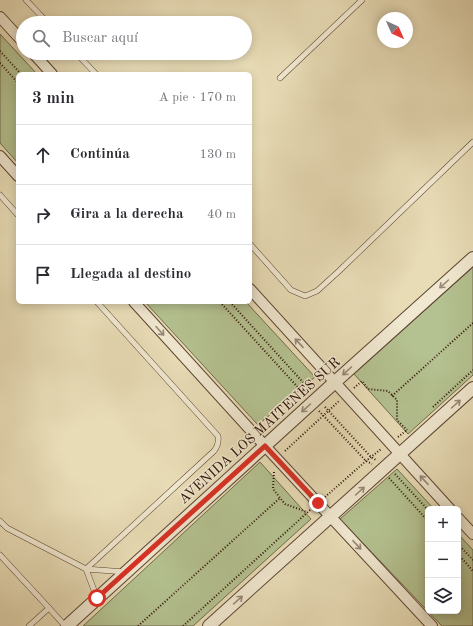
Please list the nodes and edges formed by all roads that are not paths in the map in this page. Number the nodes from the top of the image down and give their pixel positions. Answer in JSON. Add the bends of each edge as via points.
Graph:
{"nodes":[{"id":1,"x":26,"y":0,"type":"edge"},
{"id":2,"x":362,"y":0,"type":"edge"},
{"id":3,"x":41,"y":16,"type":"edge"},
{"id":4,"x":0,"y":18,"type":"edge"},
{"id":5,"x":16,"y":35,"type":"edge"},
{"id":6,"x":39,"y":60,"type":"edge"},
{"id":7,"x":83,"y":60,"type":"edge"},
{"id":8,"x":50,"y":72,"type":"edge"},
{"id":9,"x":94,"y":72,"type":"edge"},
{"id":10,"x":280,"y":78,"type":"dead end"},
{"id":11,"x":473,"y":142,"type":"edge"},
{"id":12,"x":0,"y":156,"type":"edge"},
{"id":13,"x":16,"y":174,"type":"edge"},
{"id":14,"x":0,"y":195,"type":"edge"},
{"id":15,"x":16,"y":212,"type":"edge"},
{"id":16,"x":252,"y":246,"type":"edge"},
{"id":17,"x":473,"y":258,"type":"edge"},
{"id":18,"x":252,"y":292,"type":"edge"},
{"id":19,"x":99,"y":304,"type":"edge"},
{"id":20,"x":136,"y":304,"type":"edge"},
{"id":21,"x":335,"y":382,"type":"junction"},
{"id":22,"x":473,"y":388,"type":"edge"},
{"id":23,"x":265,"y":446,"type":"junction"},
{"id":24,"x":400,"y":455,"type":"junction"},
{"id":25,"x":447,"y":506,"type":"edge"},
{"id":26,"x":331,"y":517,"type":"junction"},
{"id":27,"x":0,"y":521,"type":"edge"},
{"id":28,"x":461,"y":521,"type":"edge"},
{"id":29,"x":473,"y":534,"type":"edge"},
{"id":30,"x":0,"y":555,"type":"edge"},
{"id":31,"x":86,"y":569,"type":"junction"},
{"id":32,"x":126,"y":572,"type":"junction"},
{"id":33,"x":97,"y":598,"type":"junction"},
{"id":34,"x":48,"y":608,"type":"junction"},
{"id":35,"x":28,"y":626,"type":"edge"},
{"id":36,"x":66,"y":626,"type":"edge"},
{"id":37,"x":209,"y":626,"type":"edge"},
{"id":38,"x":432,"y":626,"type":"edge"}],
"edges":[{"from":1,"to":3,"type":"lane"},
{"from":2,"to":10,"type":"lane"},
{"from":4,"to":5,"type":"street"},
{"from":6,"to":8,"type":"street"},
{"from":7,"to":9,"type":"lane"},
{"from":11,"to":16,"type":"lane","via":[[317,291],[305,296],[290,290]]},
{"from":12,"to":13,"type":"street"},
{"from":14,"to":15,"type":"lane"},
{"from":17,"to":21,"type":"street","name":"AVENIDA LOS MAITENES SUR","one_way":true},
{"from":21,"to":18,"type":"street","one_way":true},
{"from":19,"to":31,"type":"lane","via":[[218,436],[218,444],[214,451]]},
{"from":20,"to":23,"type":"street","one_way":true},
{"from":21,"to":23,"type":"street","name":"AVENIDA LOS MAITENES SUR","one_way":true},
{"from":21,"to":24,"type":"street"},
{"from":24,"to":22,"type":"street","one_way":true},
{"from":23,"to":26,"type":"street"},
{"from":23,"to":32,"type":"street","name":"AVENIDA LOS MAITENES SUR"},
{"from":25,"to":24,"type":"street","one_way":true},
{"from":26,"to":24,"type":"street","one_way":true},
{"from":37,"to":26,"type":"street","one_way":true},
{"from":26,"to":38,"type":"street","one_way":true},
{"from":27,"to":31,"type":"lane","via":[[7,528]]},
{"from":28,"to":29,"type":"street"},
{"from":30,"to":34,"type":"lane"},
{"from":31,"to":32,"type":"lane"},
{"from":31,"to":33,"type":"lane"},
{"from":32,"to":33,"type":"street","name":"AVENIDA LOS MAITENES SUR"},
{"from":33,"to":36,"type":"street","name":"AVENIDA LOS MAITENES SUR"},
{"from":34,"to":35,"type":"lane"},
{"from":34,"to":36,"type":"lane"}]}
